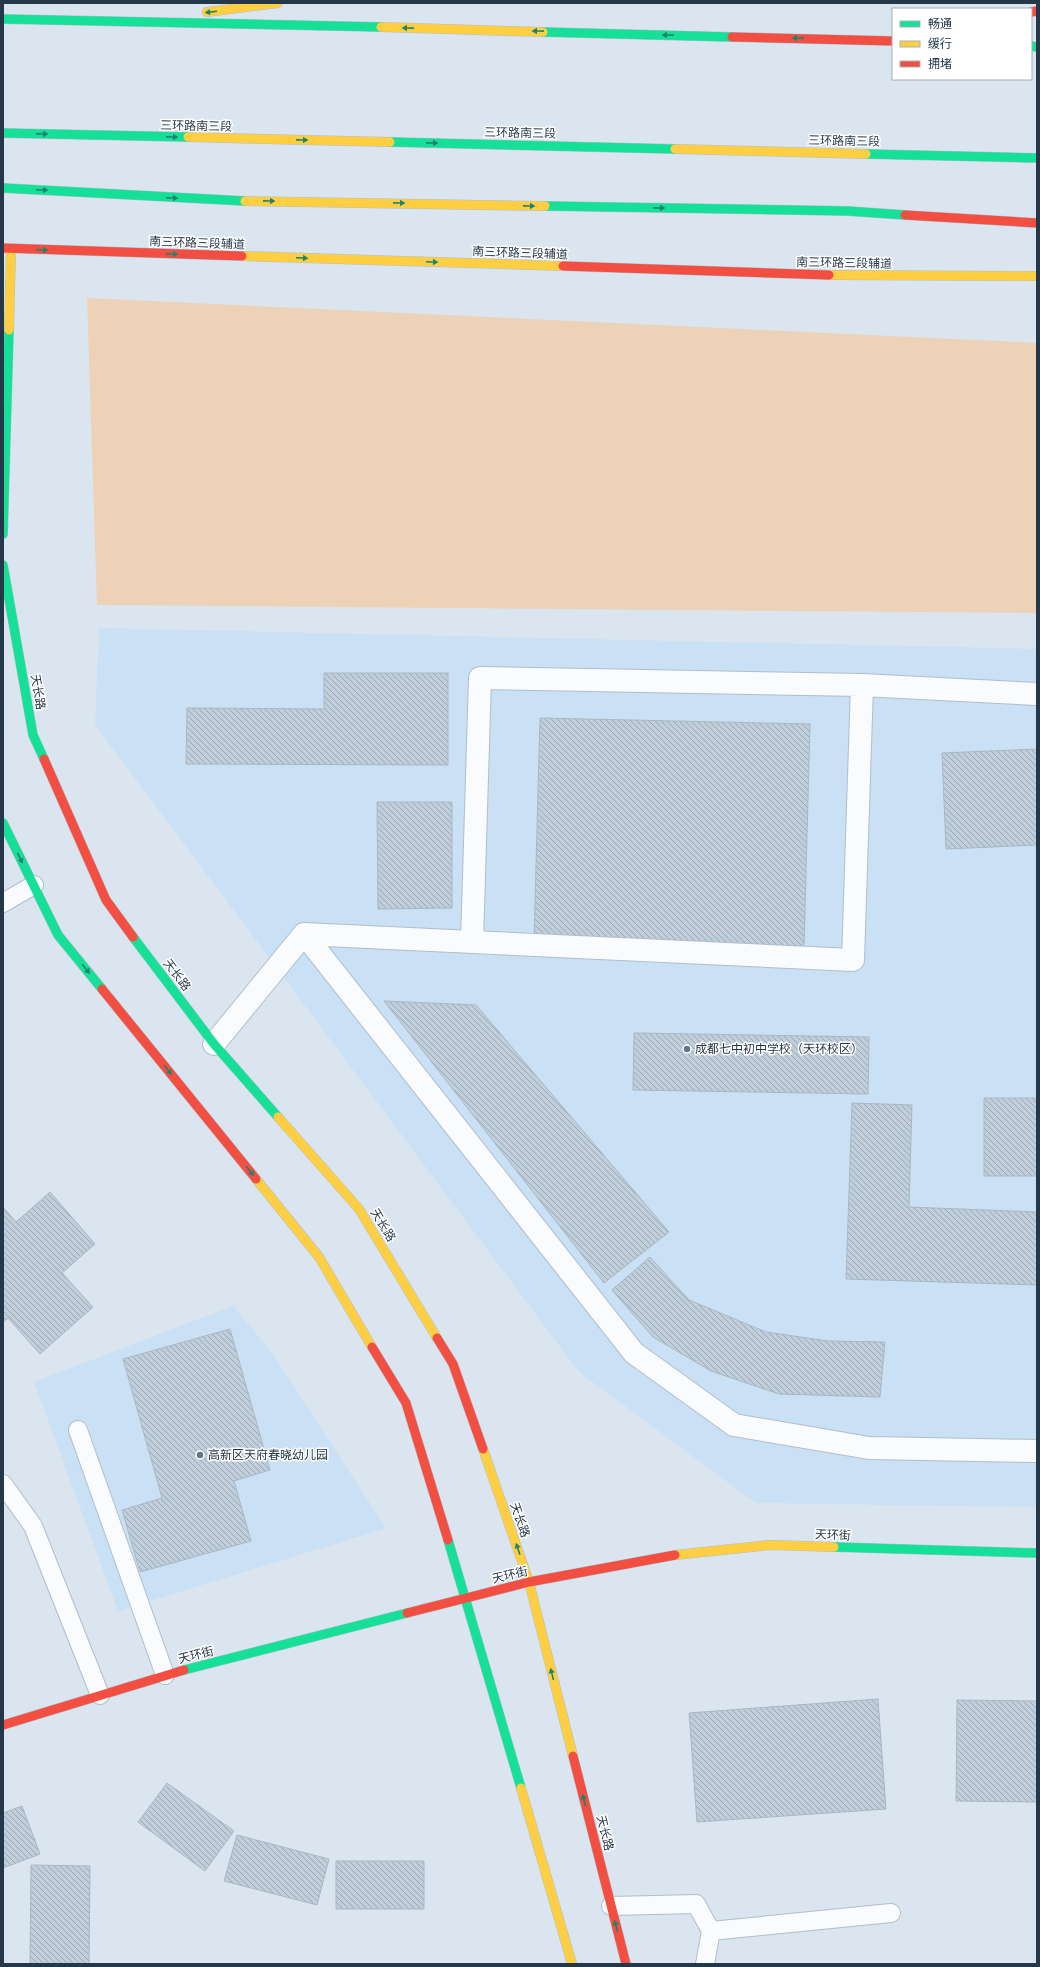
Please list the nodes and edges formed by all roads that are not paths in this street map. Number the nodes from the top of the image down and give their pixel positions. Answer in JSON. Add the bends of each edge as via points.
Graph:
{"nodes":[{"id":1,"x":278,"y":3,"type":"edge"},
{"id":2,"x":3,"y":20,"type":"edge"},
{"id":3,"x":138,"y":21,"type":"junction"},
{"id":4,"x":877,"y":31,"type":"dead end"},
{"id":5,"x":822,"y":38,"type":"junction"},
{"id":6,"x":892,"y":41,"type":"edge"},
{"id":7,"x":3,"y":133,"type":"edge"},
{"id":8,"x":1037,"y":158,"type":"edge"},
{"id":9,"x":3,"y":188,"type":"edge"},
{"id":10,"x":1037,"y":222,"type":"edge"},
{"id":11,"x":7,"y":249,"type":"edge"},
{"id":12,"x":1037,"y":276,"type":"edge"},
{"id":13,"x":3,"y":534,"type":"edge"},
{"id":14,"x":3,"y":565,"type":"edge"},
{"id":15,"x":862,"y":685,"type":"junction"},
{"id":16,"x":1037,"y":694,"type":"edge"},
{"id":17,"x":3,"y":823,"type":"edge"},
{"id":18,"x":34,"y":885,"type":"junction"},
{"id":19,"x":3,"y":903,"type":"edge"},
{"id":20,"x":304,"y":934,"type":"junction"},
{"id":21,"x":472,"y":942,"type":"junction"},
{"id":22,"x":214,"y":1044,"type":"junction"},
{"id":23,"x":78,"y":1430,"type":"dead end"},
{"id":24,"x":1037,"y":1451,"type":"edge"},
{"id":25,"x":3,"y":1484,"type":"edge"},
{"id":26,"x":1037,"y":1553,"type":"edge"},
{"id":27,"x":529,"y":1582,"type":"junction"},
{"id":28,"x":466,"y":1598,"type":"junction"},
{"id":29,"x":165,"y":1675,"type":"junction"},
{"id":30,"x":100,"y":1695,"type":"junction"},
{"id":31,"x":3,"y":1725,"type":"edge"},
{"id":32,"x":611,"y":1906,"type":"junction"},
{"id":33,"x":891,"y":1913,"type":"dead end"},
{"id":34,"x":711,"y":1931,"type":"junction"},
{"id":35,"x":572,"y":1964,"type":"edge"},
{"id":36,"x":626,"y":1964,"type":"edge"},
{"id":37,"x":705,"y":1964,"type":"edge"}],
"edges":[{"from":1,"to":3,"type":"main road","one_way":true},
{"from":2,"to":3,"type":"main road"},
{"from":5,"to":3,"type":"main road","one_way":true},
{"from":4,"to":5,"type":"main road"},
{"from":5,"to":6,"type":"main road"},
{"from":7,"to":8,"type":"main road","name":"三环路南三段","one_way":true},
{"from":9,"to":10,"type":"main road","one_way":true,"via":[[230,201],[848,211]]},
{"from":11,"to":12,"type":"main road","name":"南三环路三段辅道","one_way":true,"via":[[831,275]]},
{"from":11,"to":13,"type":"main road"},
{"from":14,"to":22,"type":"main road","name":"天长路","via":[[33,735],[99,886],[106,900]]},
{"from":15,"to":16,"type":"street"},
{"from":15,"to":21,"type":"street","via":[[480,678]]},
{"from":15,"to":21,"type":"street","via":[[853,960]]},
{"from":17,"to":18,"type":"main road","one_way":true},
{"from":18,"to":19,"type":"lane"},
{"from":18,"to":28,"type":"main road","one_way":true,"via":[[58,935],[319,1257],[406,1404]]},
{"from":20,"to":21,"type":"street"},
{"from":20,"to":22,"type":"street"},
{"from":20,"to":24,"type":"street","via":[[634,1353],[734,1425],[869,1448]]},
{"from":27,"to":22,"type":"main road","name":"天长路","one_way":true,"via":[[453,1364],[359,1208]]},
{"from":23,"to":29,"type":"lane"},
{"from":25,"to":30,"type":"lane","via":[[33,1526]]},
{"from":26,"to":27,"type":"main road","name":"天环街","via":[[770,1546],[674,1555]]},
{"from":27,"to":28,"type":"main road","name":"天环街"},
{"from":32,"to":27,"type":"main road","name":"天长路","one_way":true},
{"from":28,"to":29,"type":"main road","name":"天环街"},
{"from":28,"to":35,"type":"main road"},
{"from":29,"to":30,"type":"main road","name":"天环街"},
{"from":30,"to":31,"type":"main road","name":"天环街"},
{"from":32,"to":34,"type":"lane","via":[[696,1904]]},
{"from":36,"to":32,"type":"main road","name":"天长路","one_way":true},
{"from":33,"to":34,"type":"lane"},
{"from":34,"to":37,"type":"lane"}]}
